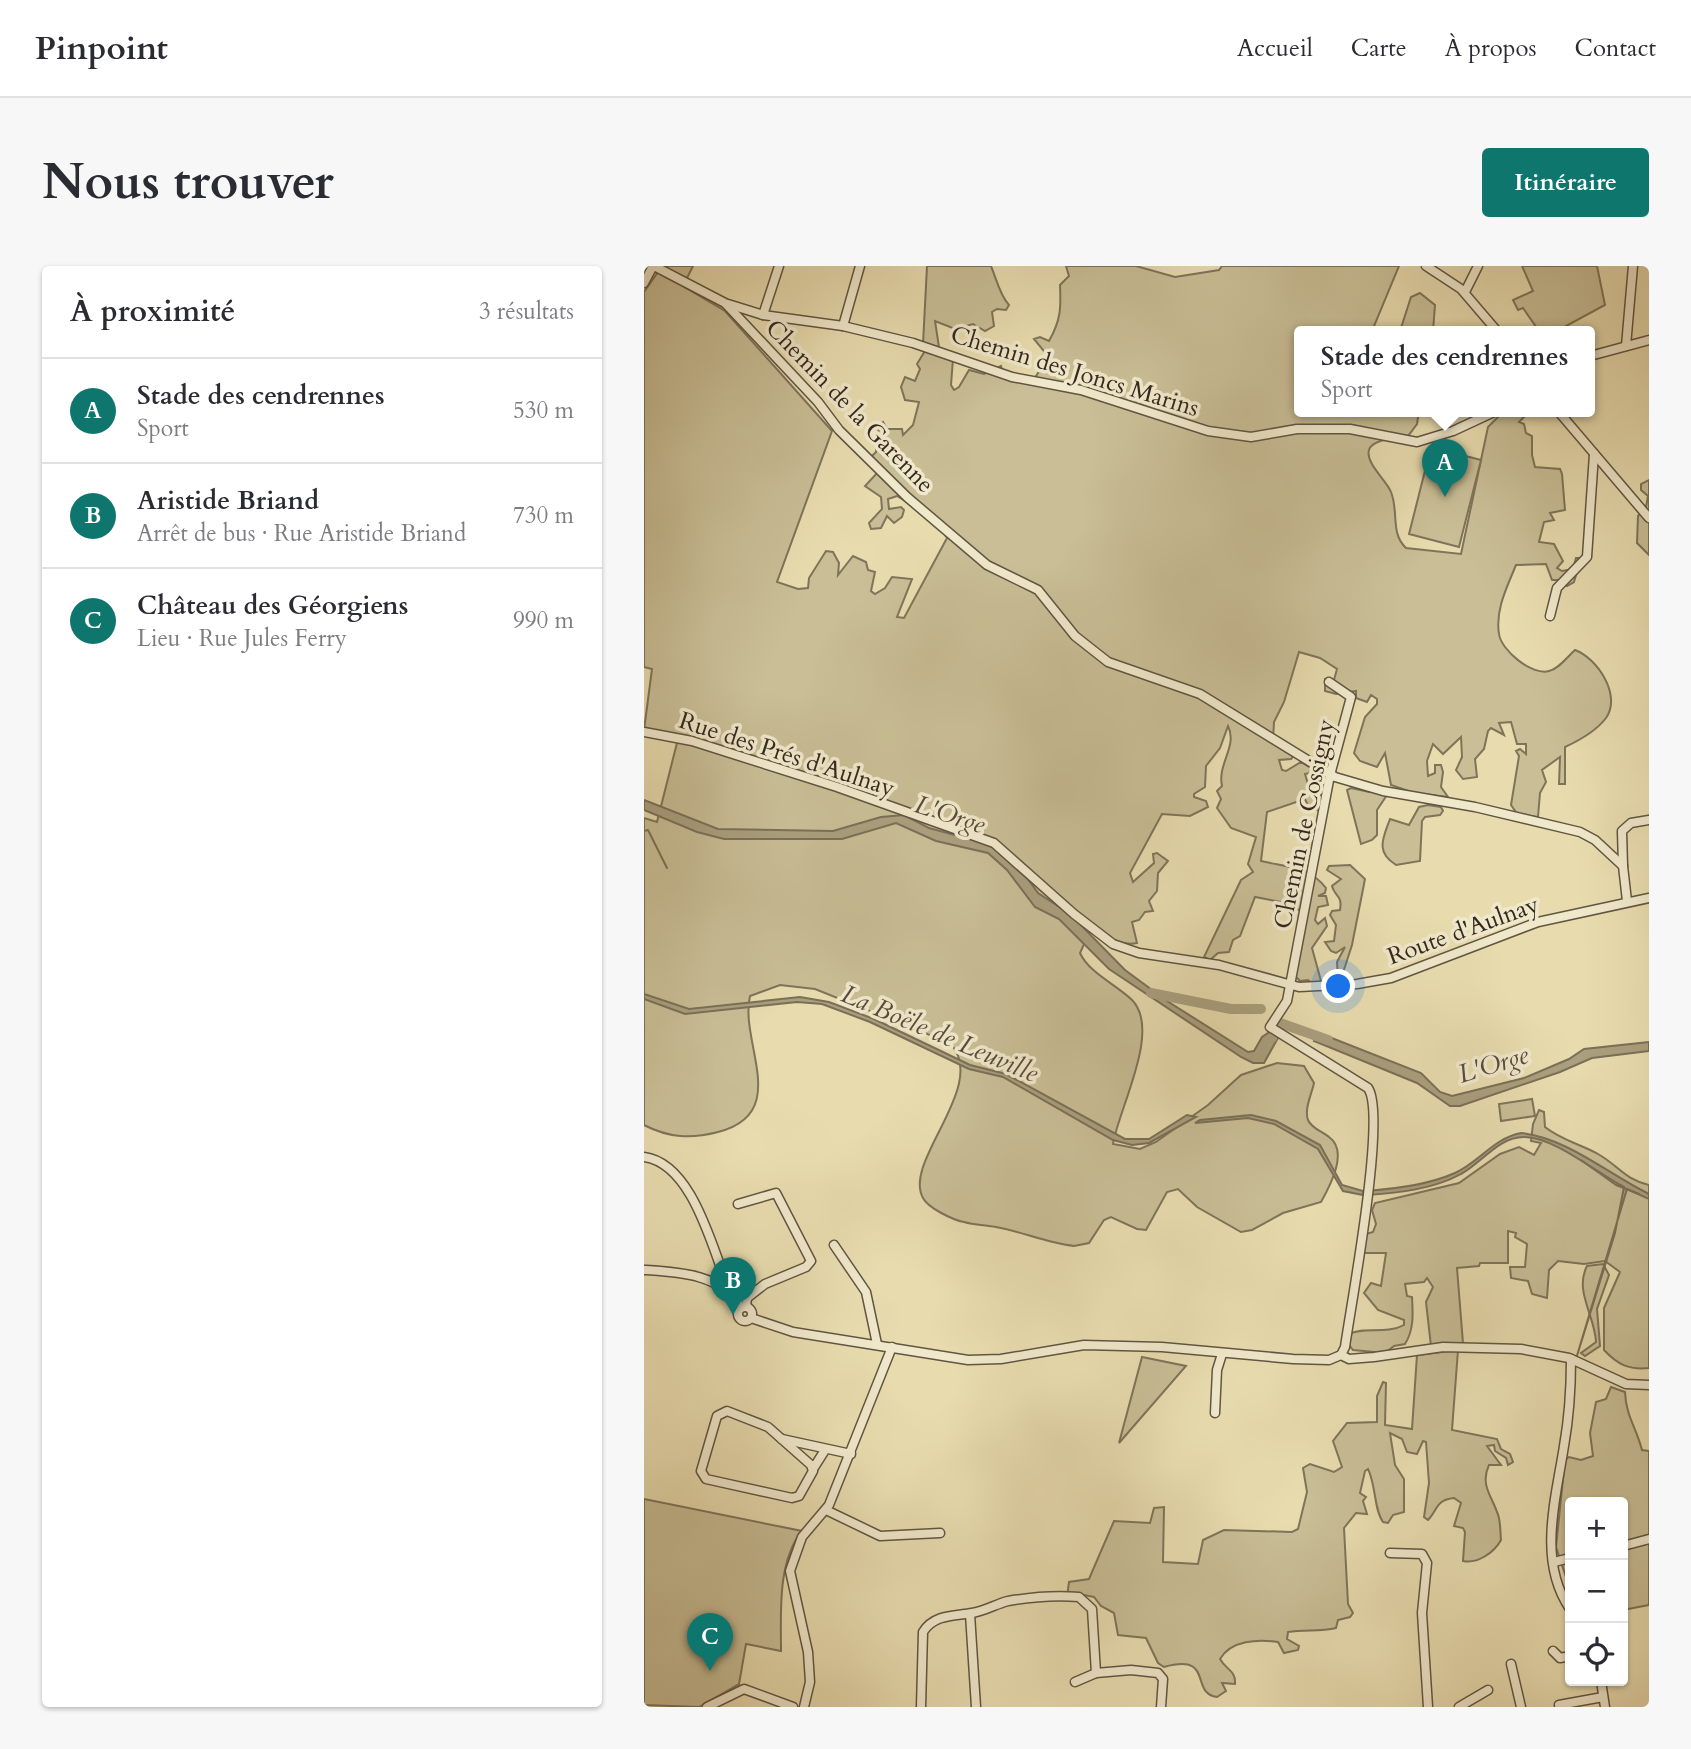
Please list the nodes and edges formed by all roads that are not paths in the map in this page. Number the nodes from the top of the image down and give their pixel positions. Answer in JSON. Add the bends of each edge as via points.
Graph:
{"nodes":[{"id":1,"x":654,"y":266,"type":"edge"},
{"id":2,"x":779,"y":266,"type":"edge"},
{"id":3,"x":860,"y":266,"type":"edge"},
{"id":4,"x":1426,"y":266,"type":"edge"},
{"id":5,"x":1478,"y":266,"type":"edge"},
{"id":6,"x":1633,"y":266,"type":"edge"},
{"id":7,"x":644,"y":283,"type":"edge"},
{"id":8,"x":1463,"y":290,"type":"junction"},
{"id":9,"x":725,"y":303,"type":"junction"},
{"id":10,"x":763,"y":315,"type":"junction"},
{"id":11,"x":843,"y":326,"type":"junction"},
{"id":12,"x":1493,"y":326,"type":"edge"},
{"id":13,"x":1649,"y":340,"type":"edge"},
{"id":14,"x":1626,"y":346,"type":"junction"},
{"id":15,"x":1595,"y":355,"type":"edge"},
{"id":16,"x":1483,"y":417,"type":"edge"},
{"id":17,"x":1563,"y":417,"type":"edge"},
{"id":18,"x":1594,"y":454,"type":"junction"},
{"id":19,"x":1649,"y":518,"type":"edge"},
{"id":20,"x":1550,"y":616,"type":"dead end"},
{"id":21,"x":1329,"y":682,"type":"dead end"},
{"id":22,"x":644,"y":732,"type":"edge"},
{"id":23,"x":1330,"y":775,"type":"junction"},
{"id":24,"x":1649,"y":820,"type":"edge"},
{"id":25,"x":1623,"y":866,"type":"junction"},
{"id":26,"x":1649,"y":898,"type":"edge"},
{"id":27,"x":1627,"y":901,"type":"junction"},
{"id":28,"x":1290,"y":985,"type":"junction"},
{"id":29,"x":644,"y":1157,"type":"edge"},
{"id":30,"x":738,"y":1204,"type":"dead end"},
{"id":31,"x":834,"y":1245,"type":"dead end"},
{"id":32,"x":644,"y":1270,"type":"edge"},
{"id":33,"x":726,"y":1289,"type":"junction"},
{"id":34,"x":743,"y":1307,"type":"junction"},
{"id":35,"x":877,"y":1344,"type":"junction"},
{"id":36,"x":892,"y":1347,"type":"junction"},
{"id":37,"x":1222,"y":1354,"type":"junction"},
{"id":38,"x":1341,"y":1355,"type":"junction"},
{"id":39,"x":1572,"y":1359,"type":"junction"},
{"id":40,"x":1649,"y":1385,"type":"edge"},
{"id":41,"x":1215,"y":1413,"type":"dead end"},
{"id":42,"x":781,"y":1439,"type":"junction"},
{"id":43,"x":825,"y":1450,"type":"junction"},
{"id":44,"x":851,"y":1454,"type":"junction"},
{"id":45,"x":813,"y":1469,"type":"junction"},
{"id":46,"x":826,"y":1510,"type":"junction"},
{"id":47,"x":940,"y":1533,"type":"dead end"},
{"id":48,"x":1649,"y":1539,"type":"edge"},
{"id":49,"x":1628,"y":1545,"type":"edge"},
{"id":50,"x":1390,"y":1553,"type":"dead end"},
{"id":51,"x":1565,"y":1560,"type":"edge"},
{"id":52,"x":1554,"y":1562,"type":"junction"},
{"id":53,"x":1565,"y":1601,"type":"edge"},
{"id":54,"x":970,"y":1614,"type":"junction"},
{"id":55,"x":1553,"y":1651,"type":"dead end"},
{"id":56,"x":1565,"y":1657,"type":"edge"},
{"id":57,"x":1511,"y":1664,"type":"dead end"},
{"id":58,"x":1096,"y":1673,"type":"junction"},
{"id":59,"x":1074,"y":1682,"type":"dead end"},
{"id":60,"x":1602,"y":1686,"type":"edge"},
{"id":61,"x":1488,"y":1690,"type":"dead end"},
{"id":62,"x":1603,"y":1697,"type":"junction"},
{"id":63,"x":1559,"y":1705,"type":"dead end"},
{"id":64,"x":712,"y":1706,"type":"edge"},
{"id":65,"x":793,"y":1707,"type":"edge"},
{"id":66,"x":804,"y":1707,"type":"edge"},
{"id":67,"x":921,"y":1707,"type":"edge"},
{"id":68,"x":976,"y":1707,"type":"edge"},
{"id":69,"x":1161,"y":1707,"type":"edge"},
{"id":70,"x":1427,"y":1707,"type":"edge"},
{"id":71,"x":1459,"y":1707,"type":"edge"},
{"id":72,"x":1521,"y":1707,"type":"edge"},
{"id":73,"x":1605,"y":1707,"type":"edge"}],
"edges":[{"from":1,"to":7,"type":"street"},
{"from":1,"to":9,"type":"street","name":"Chemin de la Garenne"},
{"from":2,"to":10,"type":"street"},
{"from":3,"to":11,"type":"street"},
{"from":4,"to":8,"type":"street"},
{"from":5,"to":8,"type":"street"},
{"from":6,"to":14,"type":"street"},
{"from":8,"to":12,"type":"street"},
{"from":9,"to":10,"type":"street","name":"Chemin des Joncs Marins"},
{"from":9,"to":23,"type":"street","name":"Chemin de la Garenne","via":[[839,430],[907,497],[987,565],[1038,590],[1080,640],[1114,665],[1200,694]]},
{"from":10,"to":11,"type":"street","name":"Chemin des Joncs Marins"},
{"from":11,"to":16,"type":"street","name":"Chemin des Joncs Marins","via":[[946,353],[1012,377],[1081,390],[1208,431],[1251,437],[1297,429],[1350,429],[1417,442]]},
{"from":13,"to":14,"type":"street"},
{"from":14,"to":15,"type":"street"},
{"from":17,"to":18,"type":"street"},
{"from":18,"to":19,"type":"street"},
{"from":18,"to":20,"type":"street","via":[[1587,557],[1557,588]]},
{"from":21,"to":23,"type":"street","name":"Chemin de Cossigny","via":[[1351,697]]},
{"from":22,"to":28,"type":"street","name":"Rue des Prés d'Aulnay","via":[[710,747],[995,843],[1113,944],[1220,965]]},
{"from":23,"to":25,"type":"street","name":"Chemin de la Garenne","via":[[1383,791],[1580,832]]},
{"from":23,"to":28,"type":"street","name":"Chemin de Cossigny"},
{"from":24,"to":25,"type":"street","via":[[1631,823],[1622,831]]},
{"from":25,"to":27,"type":"street"},
{"from":26,"to":27,"type":"street","name":"Route d'Aulnay"},
{"from":27,"to":28,"type":"street","name":"Route d'Aulnay","via":[[1507,932],[1391,978],[1357,984]]},
{"from":28,"to":38,"type":"street","name":"Chemin de Cossigny","via":[[1286,1008],[1271,1027],[1374,1096],[1366,1198]]},
{"from":29,"to":33,"type":"street","via":[[687,1187]]},
{"from":30,"to":34,"type":"street","via":[[776,1193],[811,1261],[760,1287]]},
{"from":31,"to":35,"type":"street","via":[[866,1292]]},
{"from":32,"to":33,"type":"street","via":[[698,1276]]},
{"from":33,"to":34,"type":"street"},
{"from":34,"to":35,"type":"street","via":[[738,1315],[741,1320],[751,1318],[793,1332]]},
{"from":35,"to":36,"type":"street"},
{"from":36,"to":37,"type":"street","via":[[986,1360],[1084,1345]]},
{"from":36,"to":44,"type":"street"},
{"from":37,"to":38,"type":"street","via":[[1305,1360]]},
{"from":37,"to":41,"type":"street"},
{"from":38,"to":39,"type":"street","via":[[1349,1359],[1416,1349],[1474,1347],[1521,1349]]},
{"from":39,"to":40,"type":"street","via":[[1626,1384]]},
{"from":39,"to":52,"type":"street","via":[[1564,1447],[1553,1502]]},
{"from":42,"to":43,"type":"street"},
{"from":42,"to":45,"type":"street"},
{"from":42,"to":45,"type":"street","via":[[743,1415],[719,1414],[703,1476],[792,1498],[799,1496]]},
{"from":43,"to":44,"type":"street"},
{"from":43,"to":45,"type":"street"},
{"from":44,"to":46,"type":"street"},
{"from":46,"to":47,"type":"street","via":[[880,1536]]},
{"from":46,"to":66,"type":"street","via":[[802,1537],[790,1571],[808,1652],[810,1682]]},
{"from":48,"to":49,"type":"street"},
{"from":50,"to":70,"type":"street","via":[[1422,1554],[1427,1563],[1422,1613]]},
{"from":51,"to":52,"type":"street"},
{"from":52,"to":53,"type":"street","via":[[1558,1589]]},
{"from":54,"to":58,"type":"street","via":[[1006,1602],[1079,1597],[1092,1609]]},
{"from":54,"to":67,"type":"street","via":[[946,1615],[923,1632]]},
{"from":54,"to":68,"type":"street"},
{"from":55,"to":56,"type":"street"},
{"from":57,"to":72,"type":"street"},
{"from":58,"to":59,"type":"street"},
{"from":58,"to":69,"type":"street","via":[[1158,1672],[1164,1682]]},
{"from":60,"to":62,"type":"street"},
{"from":61,"to":71,"type":"street"},
{"from":62,"to":63,"type":"street"},
{"from":62,"to":73,"type":"street"},
{"from":64,"to":65,"type":"street","via":[[744,1689]]}]}
